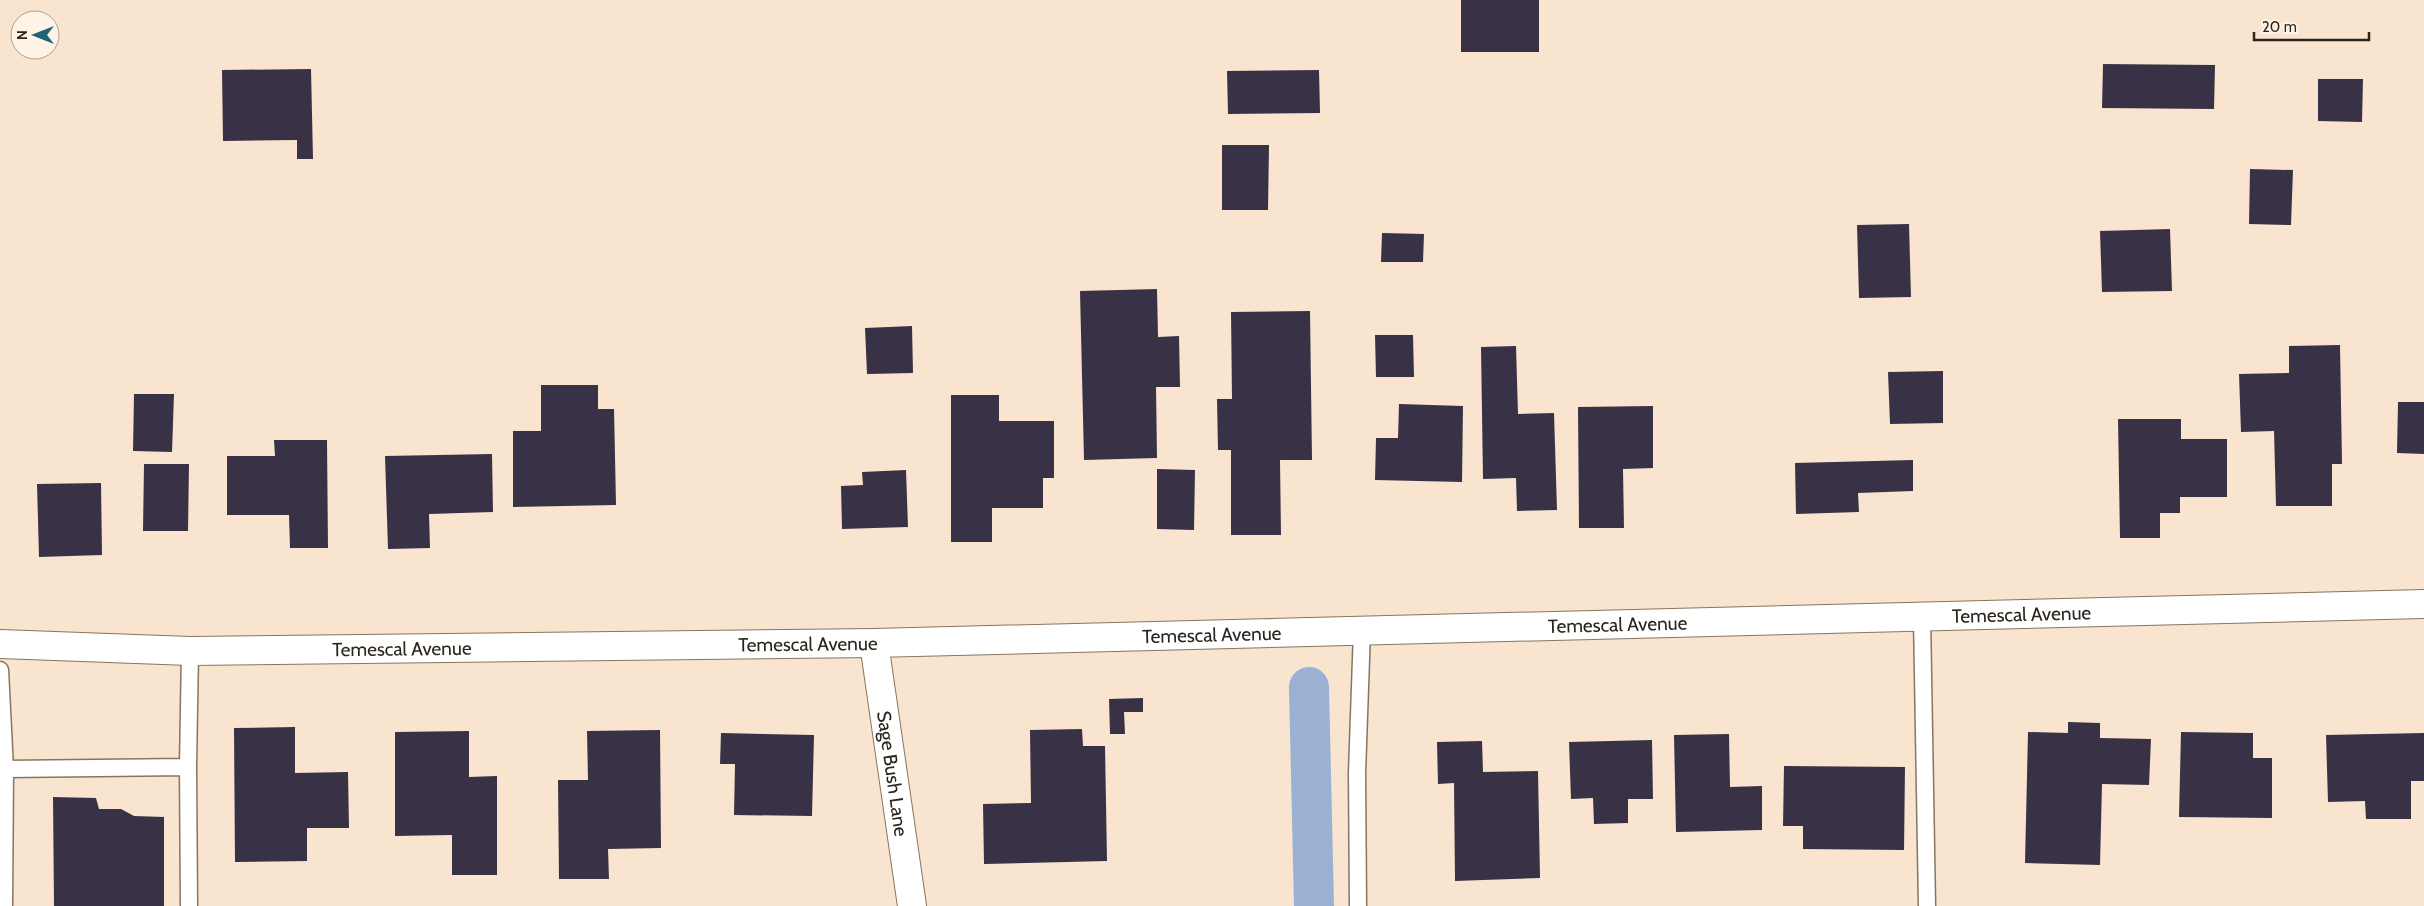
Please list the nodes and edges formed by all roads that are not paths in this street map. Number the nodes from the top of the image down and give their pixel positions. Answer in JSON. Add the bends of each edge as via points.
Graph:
{"nodes":[{"id":1,"x":2424,"y":604,"type":"edge"},
{"id":2,"x":1922,"y":616,"type":"junction"},
{"id":3,"x":1362,"y":630,"type":"junction"},
{"id":4,"x":874,"y":643,"type":"junction"},
{"id":5,"x":0,"y":644,"type":"edge"},
{"id":6,"x":190,"y":651,"type":"junction"},
{"id":7,"x":0,"y":670,"type":"edge"},
{"id":8,"x":5,"y":768,"type":"junction"},
{"id":9,"x":188,"y":768,"type":"junction"},
{"id":10,"x":3,"y":905,"type":"edge"},
{"id":11,"x":189,"y":906,"type":"edge"},
{"id":12,"x":912,"y":906,"type":"edge"},
{"id":13,"x":1358,"y":906,"type":"edge"},
{"id":14,"x":1927,"y":906,"type":"edge"}],
"edges":[{"from":1,"to":2,"type":"street","name":"Temescal Avenue"},
{"from":2,"to":3,"type":"street","name":"Temescal Avenue"},
{"from":2,"to":14,"type":"lane"},
{"from":3,"to":4,"type":"street","name":"Temescal Avenue"},
{"from":3,"to":13,"type":"lane","via":[[1357,773]]},
{"from":4,"to":6,"type":"street","name":"Temescal Avenue"},
{"from":4,"to":12,"type":"street","name":"Sage Bush Lane"},
{"from":5,"to":6,"type":"street","name":"Temescal Avenue"},
{"from":6,"to":9,"type":"lane"},
{"from":7,"to":8,"type":"lane"},
{"from":8,"to":9,"type":"lane"},
{"from":8,"to":10,"type":"lane"},
{"from":9,"to":11,"type":"lane"}]}
